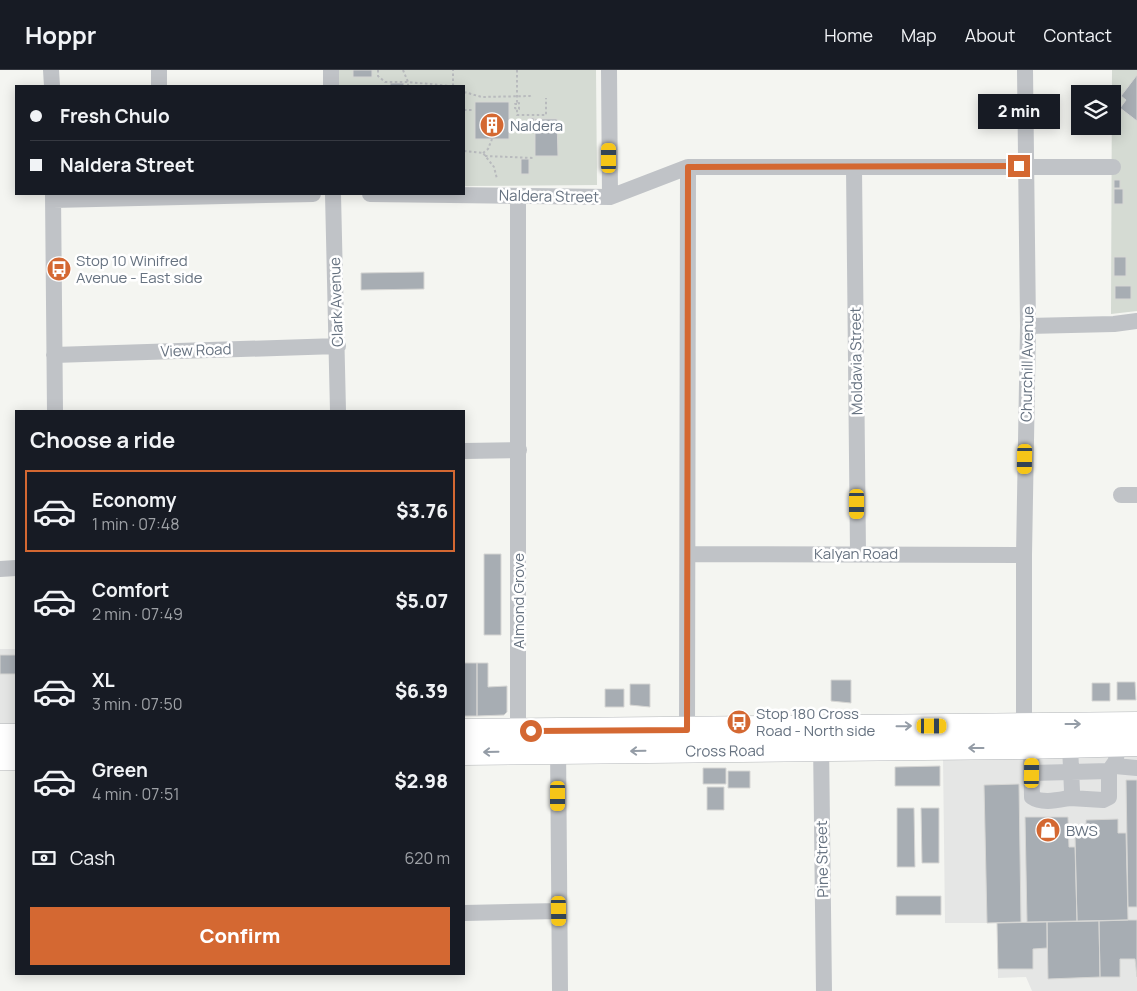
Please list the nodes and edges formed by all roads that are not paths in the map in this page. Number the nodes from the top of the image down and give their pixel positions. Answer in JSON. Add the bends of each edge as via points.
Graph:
{"nodes":[{"id":1,"x":52,"y":70,"type":"edge"},
{"id":2,"x":159,"y":70,"type":"edge"},
{"id":3,"x":331,"y":70,"type":"edge"},
{"id":4,"x":609,"y":70,"type":"edge"},
{"id":5,"x":1025,"y":70,"type":"edge"},
{"id":6,"x":52,"y":85,"type":"edge"},
{"id":7,"x":159,"y":85,"type":"edge"},
{"id":8,"x":331,"y":85,"type":"edge"},
{"id":9,"x":1027,"y":166,"type":"junction"},
{"id":10,"x":688,"y":167,"type":"junction"},
{"id":11,"x":1113,"y":167,"type":"dead end"},
{"id":12,"x":854,"y":168,"type":"junction"},
{"id":13,"x":236,"y":195,"type":"edge"},
{"id":14,"x":333,"y":195,"type":"edge"},
{"id":15,"x":444,"y":195,"type":"edge"},
{"id":16,"x":158,"y":196,"type":"edge"},
{"id":17,"x":518,"y":196,"type":"junction"},
{"id":18,"x":53,"y":197,"type":"edge"},
{"id":19,"x":610,"y":197,"type":"junction"},
{"id":20,"x":1137,"y":321,"type":"edge"},
{"id":21,"x":1028,"y":326,"type":"junction"},
{"id":22,"x":338,"y":346,"type":"junction"},
{"id":23,"x":54,"y":355,"type":"junction"},
{"id":24,"x":55,"y":410,"type":"edge"},
{"id":25,"x":338,"y":410,"type":"edge"},
{"id":26,"x":519,"y":450,"type":"junction"},
{"id":27,"x":465,"y":451,"type":"edge"},
{"id":28,"x":858,"y":553,"type":"junction"},
{"id":29,"x":689,"y":554,"type":"junction"},
{"id":30,"x":1024,"y":554,"type":"junction"},
{"id":31,"x":15,"y":568,"type":"edge"},
{"id":32,"x":0,"y":569,"type":"edge"},
{"id":33,"x":1137,"y":724,"type":"edge"},
{"id":34,"x":465,"y":731,"type":"edge"},
{"id":35,"x":0,"y":736,"type":"edge"},
{"id":36,"x":15,"y":736,"type":"edge"},
{"id":37,"x":821,"y":738,"type":"junction"},
{"id":38,"x":687,"y":740,"type":"junction"},
{"id":39,"x":1027,"y":740,"type":"junction"},
{"id":40,"x":518,"y":741,"type":"junction"},
{"id":41,"x":558,"y":741,"type":"junction"},
{"id":42,"x":1070,"y":746,"type":"junction"},
{"id":43,"x":465,"y":753,"type":"edge"},
{"id":44,"x":1119,"y":756,"type":"edge"},
{"id":45,"x":0,"y":758,"type":"edge"},
{"id":46,"x":15,"y":758,"type":"edge"},
{"id":47,"x":1137,"y":768,"type":"edge"},
{"id":48,"x":1071,"y":772,"type":"junction"},
{"id":49,"x":1032,"y":773,"type":"junction"},
{"id":50,"x":1070,"y":798,"type":"junction"},
{"id":51,"x":559,"y":911,"type":"junction"},
{"id":52,"x":465,"y":913,"type":"edge"},
{"id":53,"x":560,"y":991,"type":"edge"},
{"id":54,"x":824,"y":991,"type":"edge"}],
"edges":[{"from":1,"to":6,"type":"street"},
{"from":2,"to":7,"type":"street"},
{"from":3,"to":8,"type":"street"},
{"from":4,"to":19,"type":"street"},
{"from":5,"to":9,"type":"street","name":"Churchill Avenue"},
{"from":9,"to":11,"type":"street","name":"Naldera Street"},
{"from":9,"to":12,"type":"street","name":"Naldera Street"},
{"from":9,"to":21,"type":"street","name":"Churchill Avenue"},
{"from":10,"to":12,"type":"street","name":"Naldera Street"},
{"from":10,"to":19,"type":"street","name":"Naldera Street"},
{"from":10,"to":29,"type":"street"},
{"from":12,"to":28,"type":"street","name":"Moldavia Street"},
{"from":13,"to":16,"type":"street"},
{"from":14,"to":22,"type":"street","name":"Clark Avenue"},
{"from":15,"to":17,"type":"street","name":"Naldera Street"},
{"from":16,"to":18,"type":"street"},
{"from":17,"to":19,"type":"street","name":"Naldera Street"},
{"from":17,"to":26,"type":"street","name":"Almond Grove"},
{"from":18,"to":23,"type":"street"},
{"from":20,"to":21,"type":"street"},
{"from":21,"to":30,"type":"street","name":"Churchill Avenue"},
{"from":22,"to":23,"type":"street","name":"View Road"},
{"from":22,"to":25,"type":"street","name":"Clark Avenue"},
{"from":23,"to":24,"type":"street"},
{"from":26,"to":27,"type":"street"},
{"from":26,"to":40,"type":"street","name":"Almond Grove"},
{"from":28,"to":29,"type":"street","name":"Kalyan Road"},
{"from":28,"to":30,"type":"street","name":"Kalyan Road"},
{"from":29,"to":38,"type":"street"},
{"from":30,"to":39,"type":"street","name":"Churchill Avenue"},
{"from":31,"to":32,"type":"street"},
{"from":39,"to":33,"type":"highway","name":"Cross Road","one_way":true},
{"from":34,"to":40,"type":"highway","name":"Cross Road"},
{"from":35,"to":36,"type":"highway"},
{"from":37,"to":38,"type":"highway","name":"Cross Road"},
{"from":37,"to":39,"type":"highway","name":"Cross Road"},
{"from":37,"to":54,"type":"street","name":"Pine Street"},
{"from":38,"to":41,"type":"highway","name":"Cross Road"},
{"from":39,"to":42,"type":"highway","name":"Cross Road"},
{"from":39,"to":49,"type":"street","name":"Churchill Avenue"},
{"from":40,"to":41,"type":"highway","name":"Cross Road"},
{"from":40,"to":43,"type":"highway","name":"Cross Road","one_way":true},
{"from":41,"to":51,"type":"street"},
{"from":42,"to":44,"type":"highway","name":"Cross Road"},
{"from":42,"to":48,"type":"street"},
{"from":44,"to":47,"type":"street"},
{"from":44,"to":48,"type":"street"},
{"from":44,"to":50,"type":"street","via":[[1109,798]]},
{"from":45,"to":46,"type":"highway"},
{"from":48,"to":49,"type":"street"},
{"from":48,"to":50,"type":"street"},
{"from":49,"to":50,"type":"street","name":"Churchill Avenue","via":[[1032,797],[1037,800]]},
{"from":51,"to":52,"type":"street"},
{"from":51,"to":53,"type":"street"}]}
